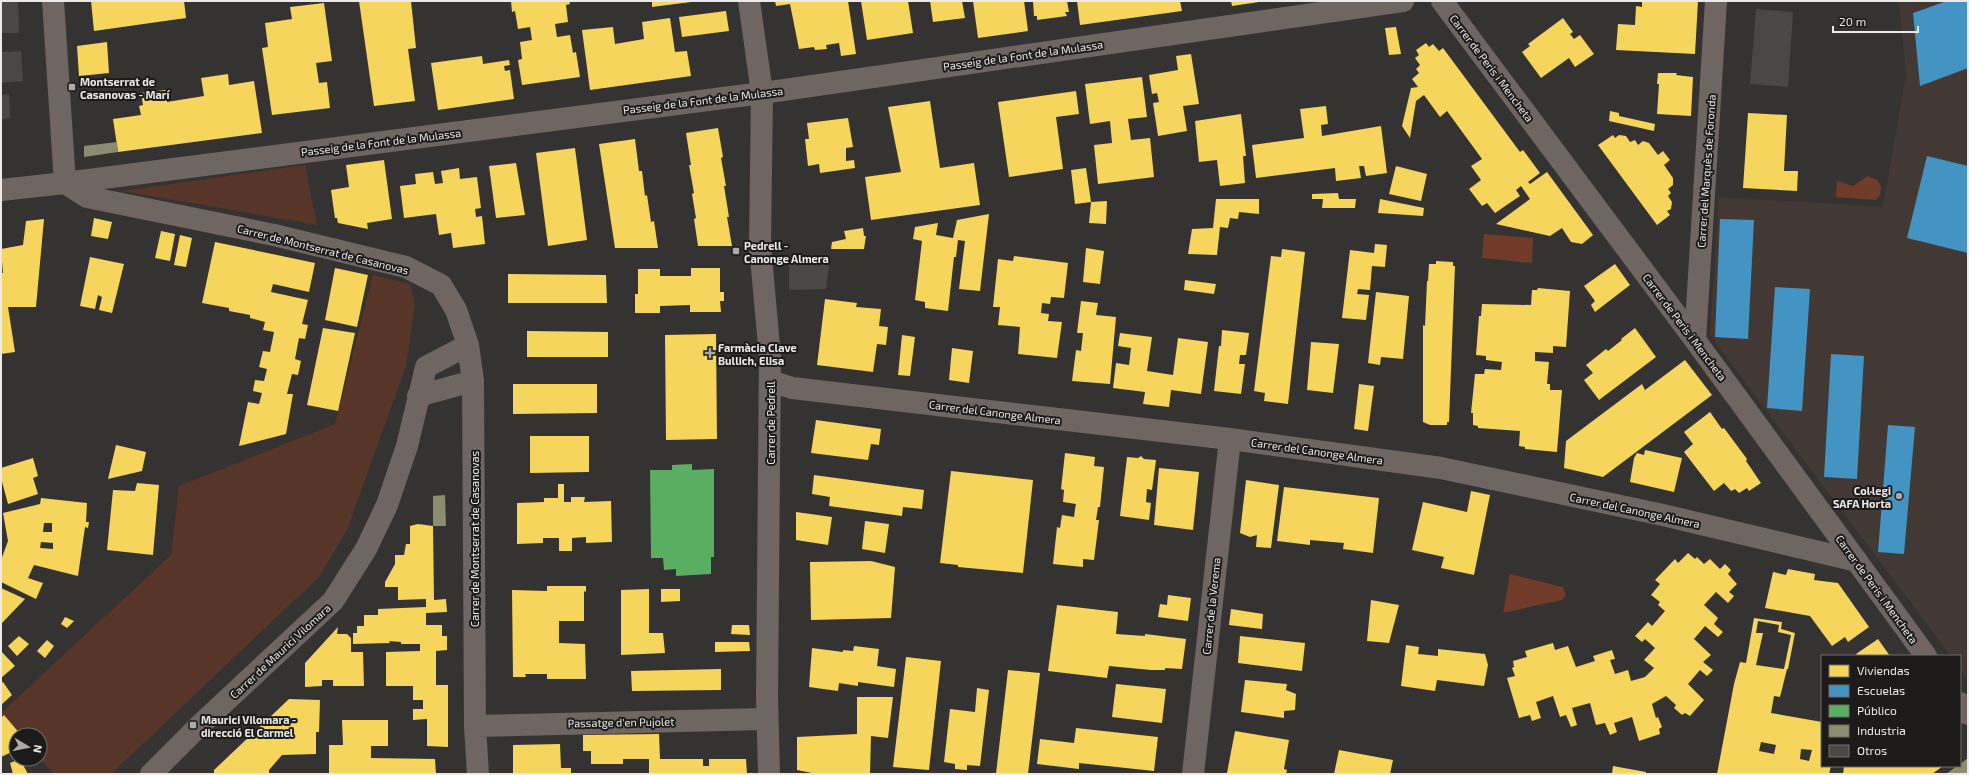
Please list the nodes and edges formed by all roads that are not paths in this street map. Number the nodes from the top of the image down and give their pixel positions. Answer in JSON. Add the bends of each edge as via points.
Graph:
{"nodes":[{"id":1,"x":54,"y":1,"type":"edge"},
{"id":2,"x":749,"y":1,"type":"edge"},
{"id":3,"x":1403,"y":1,"type":"edge"},
{"id":4,"x":1442,"y":1,"type":"edge"},
{"id":5,"x":1716,"y":1,"type":"edge"},
{"id":6,"x":762,"y":93,"type":"junction"},
{"id":7,"x":65,"y":183,"type":"junction"},
{"id":8,"x":1,"y":190,"type":"edge"},
{"id":9,"x":1695,"y":340,"type":"junction"},
{"id":10,"x":468,"y":345,"type":"junction"},
{"id":11,"x":770,"y":381,"type":"junction"},
{"id":12,"x":473,"y":382,"type":"junction"},
{"id":13,"x":418,"y":396,"type":"junction"},
{"id":14,"x":1230,"y":439,"type":"junction"},
{"id":15,"x":1857,"y":561,"type":"junction"},
{"id":16,"x":1925,"y":655,"type":"edge"},
{"id":17,"x":1961,"y":704,"type":"edge"},
{"id":18,"x":1968,"y":714,"type":"edge"},
{"id":19,"x":768,"y":719,"type":"junction"},
{"id":20,"x":475,"y":726,"type":"junction"},
{"id":21,"x":170,"y":765,"type":"edge"},
{"id":22,"x":151,"y":774,"type":"edge"},
{"id":23,"x":478,"y":774,"type":"edge"},
{"id":24,"x":769,"y":774,"type":"edge"},
{"id":25,"x":1193,"y":774,"type":"edge"}],
"edges":[{"from":1,"to":7,"type":"street"},
{"from":2,"to":6,"type":"street","name":"Carrer de Pedrell"},
{"from":3,"to":6,"type":"street","name":"Passeig de la Font de la Mulassa"},
{"from":4,"to":9,"type":"street","name":"Carrer de Peris i Mencheta"},
{"from":5,"to":9,"type":"street","name":"Carrer del Marquès de Foronda"},
{"from":6,"to":7,"type":"street","name":"Passeig de la Font de la Mulassa"},
{"from":6,"to":11,"type":"street","name":"Carrer de Pedrell","via":[[760,246]]},
{"from":7,"to":8,"type":"street","name":"Passeig de la Font de la Mulassa"},
{"from":7,"to":10,"type":"street","name":"Carrer de Montserrat de Casanovas","via":[[87,197],[274,235],[406,268],[441,285],[456,310]]},
{"from":9,"to":15,"type":"street","name":"Carrer de Peris i Mencheta"},
{"from":10,"to":12,"type":"street","name":"Carrer de Montserrat de Casanovas"},
{"from":10,"to":13,"type":"street","name":"Carrer de Maurici Vilomara","via":[[426,367]]},
{"from":11,"to":14,"type":"street","name":"Carrer del Canonge Almera","via":[[792,388]]},
{"from":11,"to":19,"type":"street","name":"Carrer de Pedrell"},
{"from":12,"to":13,"type":"street"},
{"from":12,"to":20,"type":"street","name":"Carrer de Montserrat de Casanovas"},
{"from":13,"to":21,"type":"street","name":"Carrer de Maurici Vilomara","via":[[407,446],[387,505],[366,549],[333,601]]},
{"from":14,"to":15,"type":"street","name":"Carrer del Canonge Almera","via":[[1442,468],[1663,515]]},
{"from":14,"to":25,"type":"street","name":"Carrer de la Verema"},
{"from":15,"to":16,"type":"street","name":"Carrer de Peris i Mencheta"},
{"from":17,"to":18,"type":"street"},
{"from":19,"to":20,"type":"street","name":"Passatge d'en Pujolet"},
{"from":19,"to":24,"type":"street","name":"Carrer de Pedrell"},
{"from":20,"to":23,"type":"street","name":"Carrer de Montserrat de Casanovas"},
{"from":21,"to":22,"type":"street","name":"Carrer de Maurici Vilomara"}]}
